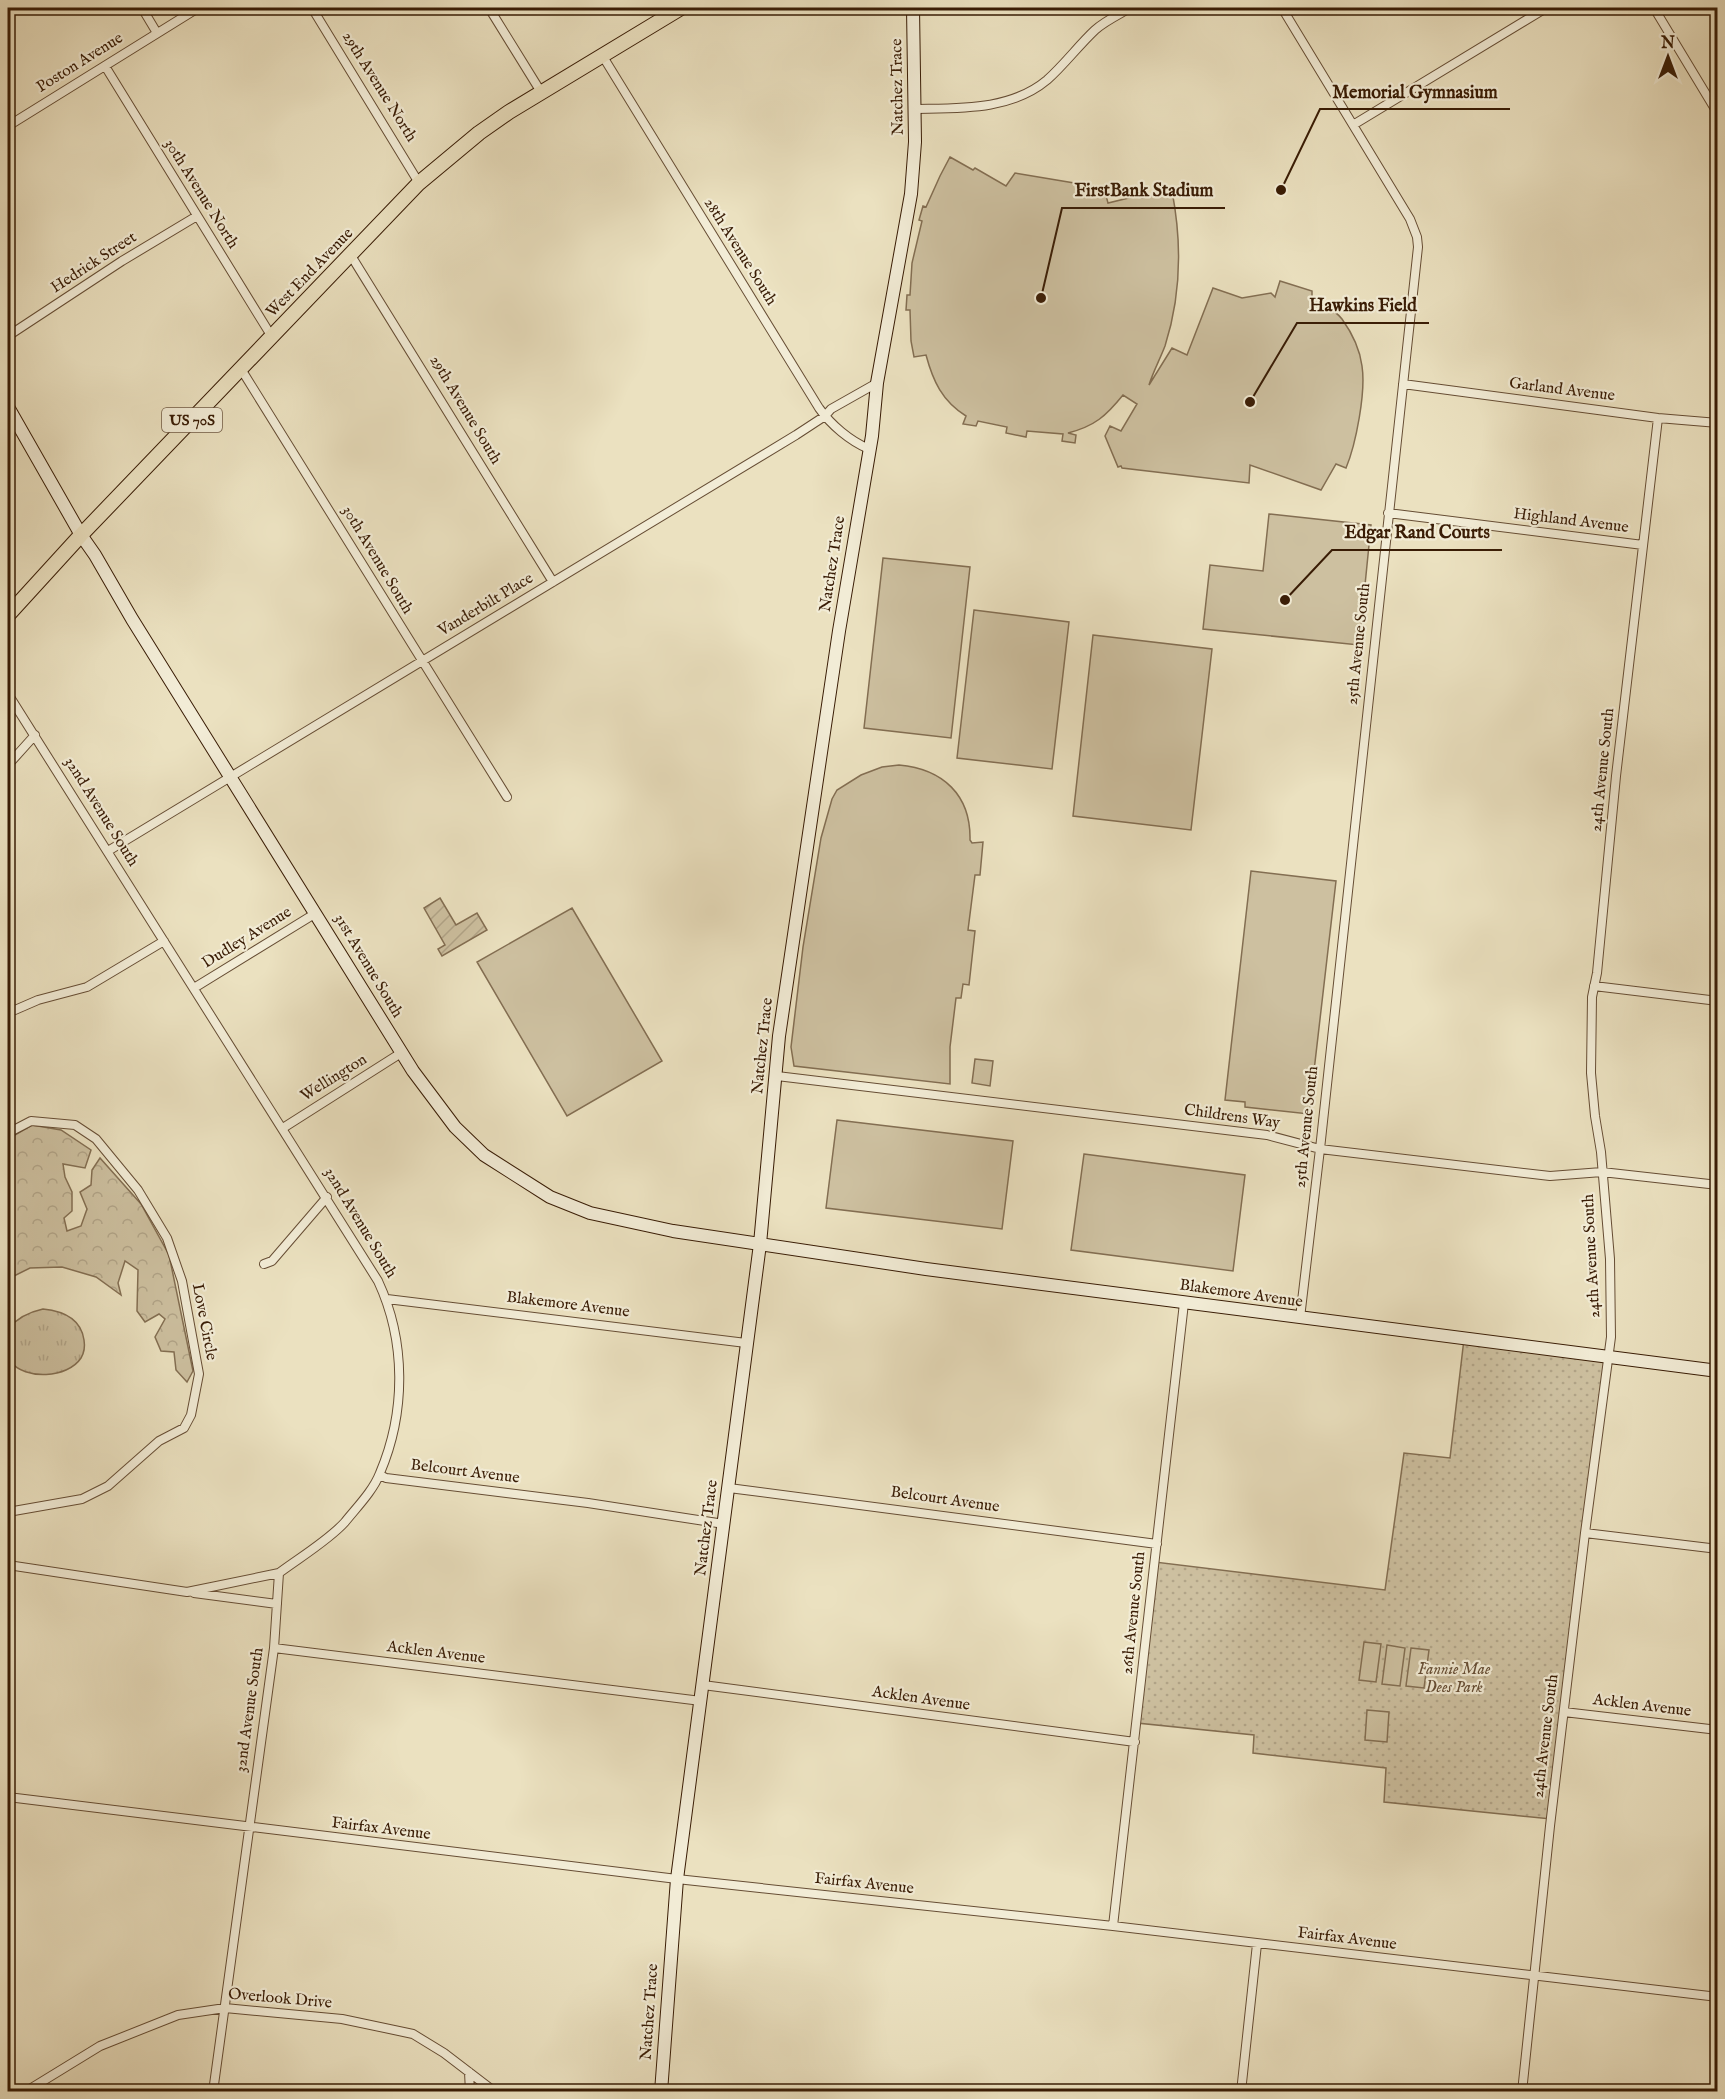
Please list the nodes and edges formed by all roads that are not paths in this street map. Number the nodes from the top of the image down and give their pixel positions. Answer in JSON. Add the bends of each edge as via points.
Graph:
{"nodes":[{"id":1,"x":142,"y":8,"type":"edge"},
{"id":2,"x":198,"y":8,"type":"edge"},
{"id":3,"x":312,"y":8,"type":"edge"},
{"id":4,"x":489,"y":8,"type":"edge"},
{"id":5,"x":913,"y":8,"type":"edge"},
{"id":6,"x":1130,"y":8,"type":"edge"},
{"id":7,"x":1282,"y":8,"type":"edge"},
{"id":8,"x":1546,"y":8,"type":"edge"},
{"id":9,"x":1654,"y":8,"type":"edge"},
{"id":10,"x":673,"y":9,"type":"edge"},
{"id":11,"x":157,"y":33,"type":"junction"},
{"id":12,"x":602,"y":55,"type":"junction"},
{"id":13,"x":105,"y":66,"type":"junction"},
{"id":14,"x":542,"y":92,"type":"junction"},
{"id":15,"x":914,"y":109,"type":"junction"},
{"id":16,"x":1718,"y":114,"type":"edge"},
{"id":17,"x":1353,"y":125,"type":"junction"},
{"id":18,"x":8,"y":126,"type":"edge"},
{"id":19,"x":419,"y":183,"type":"junction"},
{"id":20,"x":197,"y":216,"type":"junction"},
{"id":21,"x":350,"y":254,"type":"junction"},
{"id":22,"x":8,"y":336,"type":"edge"},
{"id":23,"x":272,"y":337,"type":"junction"},
{"id":24,"x":241,"y":369,"type":"junction"},
{"id":25,"x":877,"y":383,"type":"junction"},
{"id":26,"x":1403,"y":384,"type":"junction"},
{"id":27,"x":8,"y":407,"type":"edge"},
{"id":28,"x":825,"y":416,"type":"junction"},
{"id":29,"x":1658,"y":418,"type":"junction"},
{"id":30,"x":1718,"y":423,"type":"edge"},
{"id":31,"x":869,"y":449,"type":"junction"},
{"id":32,"x":1388,"y":513,"type":"junction"},
{"id":33,"x":81,"y":535,"type":"junction"},
{"id":34,"x":1643,"y":545,"type":"junction"},
{"id":35,"x":553,"y":582,"type":"junction"},
{"id":36,"x":8,"y":615,"type":"edge"},
{"id":37,"x":421,"y":661,"type":"junction"},
{"id":38,"x":8,"y":694,"type":"edge"},
{"id":39,"x":35,"y":735,"type":"junction"},
{"id":40,"x":8,"y":765,"type":"edge"},
{"id":41,"x":231,"y":776,"type":"junction"},
{"id":42,"x":507,"y":797,"type":"dead end"},
{"id":43,"x":108,"y":850,"type":"junction"},
{"id":44,"x":316,"y":913,"type":"junction"},
{"id":45,"x":164,"y":941,"type":"junction"},
{"id":46,"x":1594,"y":986,"type":"junction"},
{"id":47,"x":194,"y":988,"type":"junction"},
{"id":48,"x":1718,"y":1001,"type":"edge"},
{"id":49,"x":8,"y":1013,"type":"edge"},
{"id":50,"x":401,"y":1053,"type":"junction"},
{"id":51,"x":777,"y":1076,"type":"junction"},
{"id":52,"x":283,"y":1128,"type":"junction"},
{"id":53,"x":8,"y":1133,"type":"edge"},
{"id":54,"x":1320,"y":1149,"type":"junction"},
{"id":55,"x":1602,"y":1172,"type":"junction"},
{"id":56,"x":1718,"y":1185,"type":"edge"},
{"id":57,"x":327,"y":1197,"type":"junction"},
{"id":58,"x":760,"y":1244,"type":"junction"},
{"id":59,"x":264,"y":1264,"type":"dead end"},
{"id":60,"x":387,"y":1299,"type":"junction"},
{"id":61,"x":1184,"y":1303,"type":"junction"},
{"id":62,"x":1300,"y":1318,"type":"junction"},
{"id":63,"x":746,"y":1343,"type":"junction"},
{"id":64,"x":1608,"y":1357,"type":"junction"},
{"id":65,"x":1718,"y":1371,"type":"edge"},
{"id":66,"x":380,"y":1475,"type":"junction"},
{"id":67,"x":729,"y":1488,"type":"junction"},
{"id":68,"x":8,"y":1512,"type":"edge"},
{"id":69,"x":724,"y":1524,"type":"junction"},
{"id":70,"x":1585,"y":1533,"type":"junction"},
{"id":71,"x":1157,"y":1544,"type":"junction"},
{"id":72,"x":1718,"y":1549,"type":"edge"},
{"id":73,"x":8,"y":1564,"type":"edge"},
{"id":74,"x":279,"y":1573,"type":"junction"},
{"id":75,"x":187,"y":1592,"type":"junction"},
{"id":76,"x":277,"y":1604,"type":"junction"},
{"id":77,"x":274,"y":1648,"type":"junction"},
{"id":78,"x":704,"y":1685,"type":"junction"},
{"id":79,"x":701,"y":1701,"type":"junction"},
{"id":80,"x":1564,"y":1712,"type":"junction"},
{"id":81,"x":1718,"y":1730,"type":"edge"},
{"id":82,"x":1135,"y":1742,"type":"junction"},
{"id":83,"x":8,"y":1797,"type":"edge"},
{"id":84,"x":249,"y":1828,"type":"junction"},
{"id":85,"x":677,"y":1879,"type":"junction"},
{"id":86,"x":1113,"y":1926,"type":"junction"},
{"id":87,"x":1257,"y":1944,"type":"junction"},
{"id":88,"x":1535,"y":1976,"type":"junction"},
{"id":89,"x":1718,"y":1997,"type":"edge"},
{"id":90,"x":225,"y":2008,"type":"junction"},
{"id":91,"x":469,"y":2072,"type":"junction"},
{"id":92,"x":25,"y":2091,"type":"edge"},
{"id":93,"x":213,"y":2091,"type":"edge"},
{"id":94,"x":471,"y":2091,"type":"edge"},
{"id":95,"x":495,"y":2091,"type":"edge"},
{"id":96,"x":661,"y":2091,"type":"edge"},
{"id":97,"x":1241,"y":2091,"type":"edge"},
{"id":98,"x":1522,"y":2091,"type":"edge"}],
"edges":[{"from":1,"to":11,"type":"street"},
{"from":2,"to":11,"type":"street","name":"Poston Avenue"},
{"from":3,"to":19,"type":"street","name":"29th Avenue North"},
{"from":4,"to":14,"type":"street"},
{"from":5,"to":15,"type":"main road","name":"Natchez Trace"},
{"from":6,"to":15,"type":"street","via":[[1096,30],[1046,81],[1007,100],[975,108]]},
{"from":7,"to":17,"type":"street","name":"25th Avenue South"},
{"from":8,"to":17,"type":"street"},
{"from":9,"to":16,"type":"street"},
{"from":10,"to":12,"type":"main road","name":"West End Avenue","number":"US 70S"},
{"from":11,"to":13,"type":"street","name":"Poston Avenue"},
{"from":12,"to":14,"type":"main road","name":"West End Avenue","number":"US 70S"},
{"from":12,"to":28,"type":"street","name":"28th Avenue South"},
{"from":13,"to":18,"type":"street","name":"Poston Avenue"},
{"from":13,"to":20,"type":"street","name":"30th Avenue North"},
{"from":14,"to":19,"type":"main road","name":"West End Avenue","number":"US 70S","via":[[479,133]]},
{"from":15,"to":25,"type":"main road","name":"Natchez Trace","via":[[911,194]]},
{"from":17,"to":26,"type":"street","name":"25th Avenue South","via":[[1417,237]]},
{"from":19,"to":21,"type":"main road","name":"West End Avenue","number":"US 70S"},
{"from":20,"to":22,"type":"street","name":"Hedrick Street"},
{"from":20,"to":23,"type":"street","name":"30th Avenue North"},
{"from":21,"to":23,"type":"main road","name":"West End Avenue","number":"US 70S"},
{"from":21,"to":35,"type":"street","name":"29th Avenue South"},
{"from":23,"to":24,"type":"main road","name":"West End Avenue","number":"US 70S"},
{"from":24,"to":33,"type":"main road","name":"West End Avenue","number":"US 70S"},
{"from":24,"to":37,"type":"street","name":"30th Avenue South"},
{"from":25,"to":28,"type":"street","name":"Vanderbilt Place"},
{"from":25,"to":31,"type":"main road","name":"Natchez Trace"},
{"from":26,"to":29,"type":"street","name":"Garland Avenue"},
{"from":26,"to":32,"type":"street","name":"25th Avenue South"},
{"from":27,"to":33,"type":"main road","name":"31st Avenue South"},
{"from":28,"to":31,"type":"street","name":"28th Avenue South","via":[[858,445]]},
{"from":28,"to":35,"type":"street","name":"Vanderbilt Place"},
{"from":29,"to":30,"type":"street","name":"Garland Avenue"},
{"from":29,"to":34,"type":"street","name":"24th Avenue South"},
{"from":31,"to":51,"type":"main road","name":"Natchez Trace","via":[[782,1012]]},
{"from":32,"to":34,"type":"street","name":"Highland Avenue"},
{"from":32,"to":54,"type":"street","name":"25th Avenue South"},
{"from":33,"to":36,"type":"main road","name":"West End Avenue","number":"US 70S"},
{"from":33,"to":41,"type":"main road","name":"31st Avenue South"},
{"from":34,"to":46,"type":"street","name":"24th Avenue South"},
{"from":35,"to":37,"type":"street","name":"Vanderbilt Place"},
{"from":37,"to":41,"type":"street","name":"Vanderbilt Place"},
{"from":37,"to":42,"type":"street","name":"30th Avenue South"},
{"from":38,"to":39,"type":"street","name":"32nd Avenue South"},
{"from":39,"to":40,"type":"street"},
{"from":39,"to":43,"type":"street","name":"32nd Avenue South"},
{"from":41,"to":43,"type":"street","name":"Vanderbilt Place"},
{"from":41,"to":44,"type":"main road","name":"31st Avenue South"},
{"from":43,"to":45,"type":"street","name":"32nd Avenue South"},
{"from":44,"to":47,"type":"street","name":"Dudley Avenue"},
{"from":44,"to":50,"type":"main road","name":"31st Avenue South"},
{"from":45,"to":47,"type":"street","name":"32nd Avenue South"},
{"from":45,"to":49,"type":"street","via":[[87,987]]},
{"from":46,"to":48,"type":"street"},
{"from":46,"to":55,"type":"street","name":"24th Avenue South","via":[[1591,1073]]},
{"from":47,"to":52,"type":"street","name":"32nd Avenue South"},
{"from":50,"to":52,"type":"street","name":"Wellington"},
{"from":50,"to":58,"type":"main road","name":"31st Avenue South","via":[[455,1127],[484,1155],[550,1197],[590,1213],[644,1226]]},
{"from":51,"to":54,"type":"street","name":"Childrens Way","via":[[1267,1135]]},
{"from":51,"to":58,"type":"main road","name":"Natchez Trace"},
{"from":52,"to":57,"type":"street","name":"32nd Avenue South"},
{"from":53,"to":68,"type":"street","name":"Love Circle","via":[[31,1120],[75,1125],[96,1139],[138,1190],[167,1238],[182,1281],[199,1374],[191,1415],[183,1428],[159,1441],[108,1486],[82,1499]]},
{"from":54,"to":55,"type":"street","name":"Childrens Way","via":[[1550,1176]]},
{"from":54,"to":62,"type":"street","name":"25th Avenue South"},
{"from":55,"to":56,"type":"street","name":"Childrens Way"},
{"from":55,"to":64,"type":"street","name":"24th Avenue South","via":[[1610,1259]]},
{"from":57,"to":59,"type":"street","via":[[272,1261]]},
{"from":57,"to":60,"type":"street","name":"32nd Avenue South"},
{"from":58,"to":61,"type":"main road","name":"Blakemore Avenue"},
{"from":58,"to":63,"type":"main road","name":"Natchez Trace"},
{"from":60,"to":63,"type":"street","name":"Blakemore Avenue"},
{"from":60,"to":66,"type":"street","name":"32nd Avenue South","via":[[400,1371],[395,1426]]},
{"from":61,"to":62,"type":"main road","name":"Blakemore Avenue"},
{"from":61,"to":71,"type":"street","name":"26th Avenue South"},
{"from":62,"to":64,"type":"main road","name":"Blakemore Avenue"},
{"from":63,"to":67,"type":"main road","name":"Natchez Trace"},
{"from":64,"to":65,"type":"main road","name":"Blakemore Avenue"},
{"from":64,"to":70,"type":"street","name":"24th Avenue South"},
{"from":66,"to":69,"type":"street","name":"Belcourt Avenue"},
{"from":66,"to":74,"type":"street","name":"32nd Avenue South","via":[[343,1524]]},
{"from":67,"to":69,"type":"main road","name":"Natchez Trace"},
{"from":67,"to":71,"type":"street","name":"Belcourt Avenue"},
{"from":69,"to":78,"type":"main road","name":"Natchez Trace"},
{"from":70,"to":72,"type":"street"},
{"from":70,"to":80,"type":"street","name":"24th Avenue South"},
{"from":71,"to":82,"type":"street","name":"26th Avenue South"},
{"from":73,"to":75,"type":"street"},
{"from":74,"to":75,"type":"street"},
{"from":74,"to":76,"type":"street","name":"32nd Avenue South"},
{"from":75,"to":76,"type":"street"},
{"from":76,"to":77,"type":"street","name":"32nd Avenue South"},
{"from":77,"to":79,"type":"street","name":"Acklen Avenue"},
{"from":77,"to":84,"type":"street","name":"32nd Avenue South"},
{"from":78,"to":79,"type":"main road","name":"Natchez Trace"},
{"from":78,"to":82,"type":"street","name":"Acklen Avenue"},
{"from":79,"to":85,"type":"main road","name":"Natchez Trace"},
{"from":80,"to":81,"type":"street","name":"Acklen Avenue"},
{"from":80,"to":88,"type":"street","name":"24th Avenue South"},
{"from":82,"to":86,"type":"street","name":"26th Avenue South"},
{"from":83,"to":84,"type":"street","name":"Fairfax Avenue"},
{"from":84,"to":85,"type":"street","name":"Fairfax Avenue"},
{"from":84,"to":90,"type":"street","name":"32nd Avenue South"},
{"from":85,"to":86,"type":"street","name":"Fairfax Avenue"},
{"from":85,"to":96,"type":"main road","name":"Natchez Trace"},
{"from":86,"to":87,"type":"street","name":"Fairfax Avenue"},
{"from":87,"to":88,"type":"street","name":"Fairfax Avenue"},
{"from":87,"to":97,"type":"street"},
{"from":88,"to":89,"type":"street","name":"Fairfax Avenue"},
{"from":88,"to":98,"type":"street","name":"24th Avenue South"},
{"from":90,"to":91,"type":"street","name":"Overlook Drive","via":[[342,2019],[413,2034]]},
{"from":90,"to":92,"type":"street","name":"Overlook Drive","via":[[178,2015],[100,2046]]},
{"from":90,"to":93,"type":"street","name":"32nd Avenue South"},
{"from":91,"to":94,"type":"street"},
{"from":91,"to":95,"type":"street","name":"Overlook Drive"}]}
